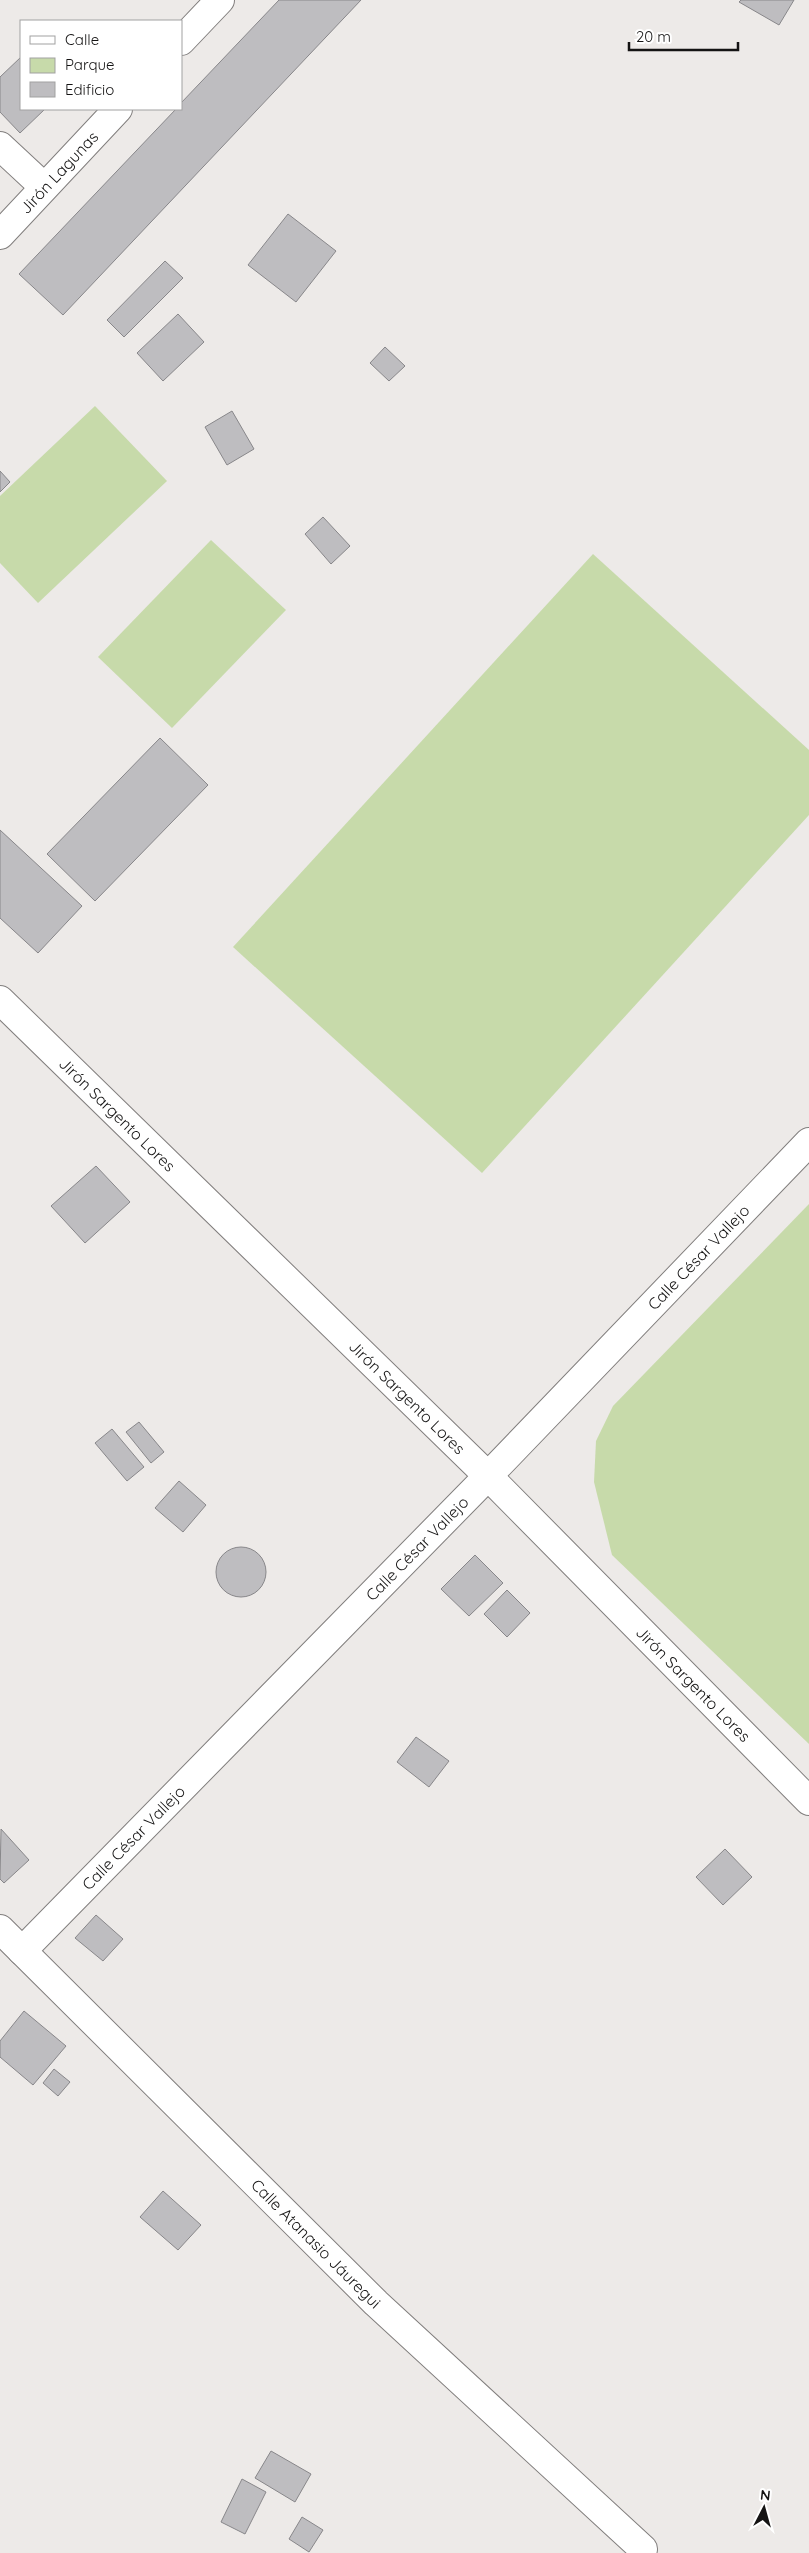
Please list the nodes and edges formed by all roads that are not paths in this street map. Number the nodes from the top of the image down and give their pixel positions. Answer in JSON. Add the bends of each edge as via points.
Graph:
{"nodes":[{"id":1,"x":220,"y":0,"type":"edge"},
{"id":2,"x":182,"y":40,"type":"edge"},
{"id":3,"x":117,"y":110,"type":"edge"},
{"id":4,"x":0,"y":146,"type":"edge"},
{"id":5,"x":44,"y":187,"type":"junction"},
{"id":6,"x":0,"y":235,"type":"edge"},
{"id":7,"x":0,"y":1000,"type":"edge"},
{"id":8,"x":809,"y":1142,"type":"edge"},
{"id":9,"x":488,"y":1476,"type":"junction"},
{"id":10,"x":809,"y":1801,"type":"edge"},
{"id":11,"x":0,"y":1929,"type":"edge"},
{"id":12,"x":22,"y":1951,"type":"junction"},
{"id":13,"x":643,"y":2549,"type":"dead end"}],
"edges":[{"from":1,"to":2,"type":"street"},
{"from":3,"to":5,"type":"street","name":"Jirón Lagunas"},
{"from":4,"to":5,"type":"street"},
{"from":5,"to":6,"type":"street","name":"Jirón Lagunas"},
{"from":7,"to":9,"type":"street","name":"Jirón Sargento Lores"},
{"from":8,"to":9,"type":"street","name":"Calle César Vallejo"},
{"from":9,"to":10,"type":"street","name":"Jirón Sargento Lores"},
{"from":9,"to":12,"type":"street","name":"Calle César Vallejo"},
{"from":11,"to":12,"type":"street","name":"Calle Atanasio Jáuregui"},
{"from":12,"to":13,"type":"street","name":"Calle Atanasio Jáuregui","via":[[376,2303]]}]}
